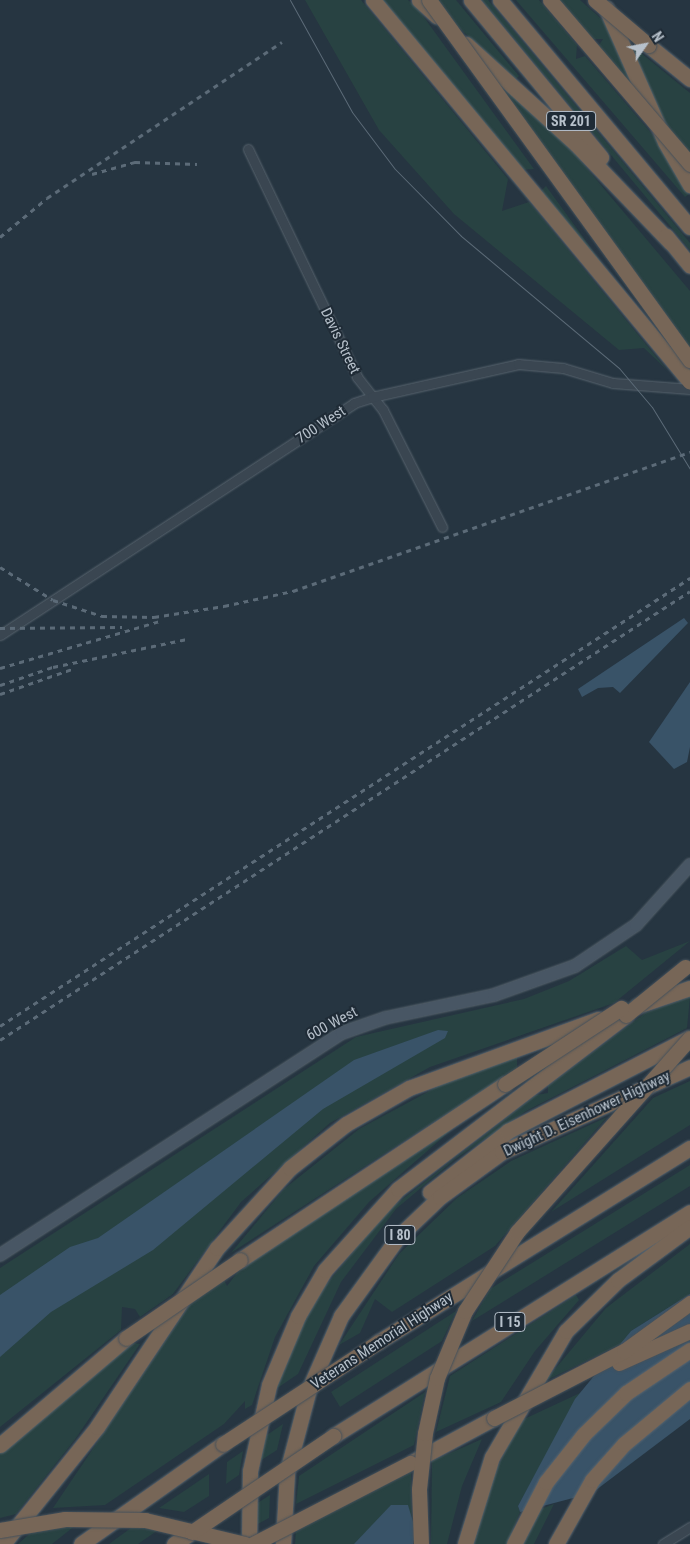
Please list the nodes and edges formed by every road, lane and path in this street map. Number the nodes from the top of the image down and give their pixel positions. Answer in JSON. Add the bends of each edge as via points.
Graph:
{"nodes":[{"id":1,"x":373,"y":0,"type":"edge"},
{"id":2,"x":420,"y":0,"type":"edge"},
{"id":3,"x":429,"y":0,"type":"edge"},
{"id":4,"x":471,"y":0,"type":"edge"},
{"id":5,"x":500,"y":0,"type":"edge"},
{"id":6,"x":550,"y":0,"type":"edge"},
{"id":7,"x":595,"y":0,"type":"edge"},
{"id":8,"x":602,"y":0,"type":"edge"},
{"id":9,"x":690,"y":79,"type":"edge"},
{"id":10,"x":248,"y":149,"type":"dead end"},
{"id":11,"x":690,"y":164,"type":"edge"},
{"id":12,"x":690,"y":185,"type":"edge"},
{"id":13,"x":690,"y":227,"type":"edge"},
{"id":14,"x":672,"y":243,"type":"junction"},
{"id":15,"x":690,"y":266,"type":"edge"},
{"id":16,"x":690,"y":361,"type":"edge"},
{"id":17,"x":690,"y":382,"type":"edge"},
{"id":18,"x":690,"y":389,"type":"edge"},
{"id":19,"x":372,"y":397,"type":"junction"},
{"id":20,"x":442,"y":527,"type":"dead end"},
{"id":21,"x":0,"y":635,"type":"edge"},
{"id":22,"x":690,"y":865,"type":"edge"},
{"id":23,"x":688,"y":965,"type":"edge"},
{"id":24,"x":690,"y":988,"type":"edge"},
{"id":25,"x":690,"y":1037,"type":"edge"},
{"id":26,"x":690,"y":1067,"type":"edge"},
{"id":27,"x":690,"y":1148,"type":"edge"},
{"id":28,"x":690,"y":1212,"type":"edge"},
{"id":29,"x":690,"y":1227,"type":"edge"},
{"id":30,"x":399,"y":1236,"type":"junction"},
{"id":31,"x":0,"y":1255,"type":"edge"},
{"id":32,"x":690,"y":1303,"type":"edge"},
{"id":33,"x":690,"y":1331,"type":"edge"},
{"id":34,"x":690,"y":1350,"type":"edge"},
{"id":35,"x":690,"y":1389,"type":"edge"},
{"id":36,"x":494,"y":1418,"type":"junction"},
{"id":37,"x":0,"y":1445,"type":"edge"},
{"id":38,"x":690,"y":1527,"type":"edge"},
{"id":39,"x":0,"y":1530,"type":"edge"},
{"id":40,"x":3,"y":1544,"type":"edge"},
{"id":41,"x":80,"y":1544,"type":"edge"},
{"id":42,"x":174,"y":1544,"type":"edge"},
{"id":43,"x":245,"y":1544,"type":"edge"},
{"id":44,"x":249,"y":1544,"type":"edge"},
{"id":45,"x":253,"y":1544,"type":"edge"},
{"id":46,"x":283,"y":1544,"type":"edge"},
{"id":47,"x":421,"y":1544,"type":"edge"},
{"id":48,"x":465,"y":1544,"type":"edge"},
{"id":49,"x":514,"y":1544,"type":"edge"},
{"id":50,"x":556,"y":1544,"type":"edge"},
{"id":51,"x":664,"y":1544,"type":"edge"}],
"edges":[{"from":1,"to":17,"type":"highway"},
{"from":2,"to":14,"type":"highway","via":[[576,144]]},
{"from":3,"to":16,"type":"highway","bridge":true},
{"from":4,"to":14,"type":"highway","number":"SR 201"},
{"from":5,"to":13,"type":"highway","number":"SR 201"},
{"from":6,"to":11,"type":"highway","bridge":true},
{"from":7,"to":9,"type":"highway","bridge":true},
{"from":8,"to":12,"type":"highway","via":[[665,142]]},
{"from":10,"to":19,"type":"street","name":"Davis Street","via":[[357,377]]},
{"from":14,"to":15,"type":"highway","number":"SR 201"},
{"from":18,"to":19,"type":"street","name":"700 West","via":[[613,383],[563,368],[518,364]]},
{"from":19,"to":20,"type":"street","name":"Davis Street"},
{"from":19,"to":21,"type":"street","name":"700 West","via":[[354,403]]},
{"from":22,"to":31,"type":"street","name":"600 West","via":[[636,925],[575,966],[494,995],[385,1018],[342,1033]]},
{"from":23,"to":37,"type":"highway","bridge":true,"via":[[126,1338]]},
{"from":23,"to":44,"type":"highway","bridge":true,"via":[[383,1202],[347,1242],[306,1300],[275,1367],[257,1433],[249,1486]]},
{"from":24,"to":40,"type":"highway","via":[[443,1073],[378,1104],[311,1150],[228,1233],[102,1420]]},
{"from":25,"to":30,"type":"highway","via":[[482,1149],[423,1198]]},
{"from":25,"to":47,"type":"highway","bridge":true,"via":[[517,1232],[465,1311],[437,1378],[424,1433],[419,1489]]},
{"from":26,"to":30,"type":"highway","name":"Dwight D. Eisenhower Highway","number":"I 80","via":[[502,1152],[440,1197]]},
{"from":27,"to":41,"type":"highway","name":"Veterans Memorial Highway","bridge":true,"via":[[378,1342],[223,1444]]},
{"from":28,"to":42,"type":"highway","number":"I 15","bridge":true,"via":[[333,1436]]},
{"from":29,"to":48,"type":"highway","via":[[618,1280],[566,1331],[492,1458]]},
{"from":30,"to":46,"type":"highway","name":"Dwight D. Eisenhower Highway","number":"I 80","via":[[341,1316],[309,1389],[287,1472]]},
{"from":32,"to":36,"type":"highway","bridge":true,"via":[[624,1351]]},
{"from":33,"to":36,"type":"highway","bridge":true},
{"from":34,"to":49,"type":"highway","via":[[626,1394],[584,1434],[546,1482]]},
{"from":35,"to":50,"type":"highway","via":[[624,1444],[592,1480]]},
{"from":36,"to":45,"type":"highway","bridge":true},
{"from":38,"to":51,"type":"street"},
{"from":39,"to":43,"type":"highway","bridge":true,"via":[[65,1518],[145,1520]]}]}
